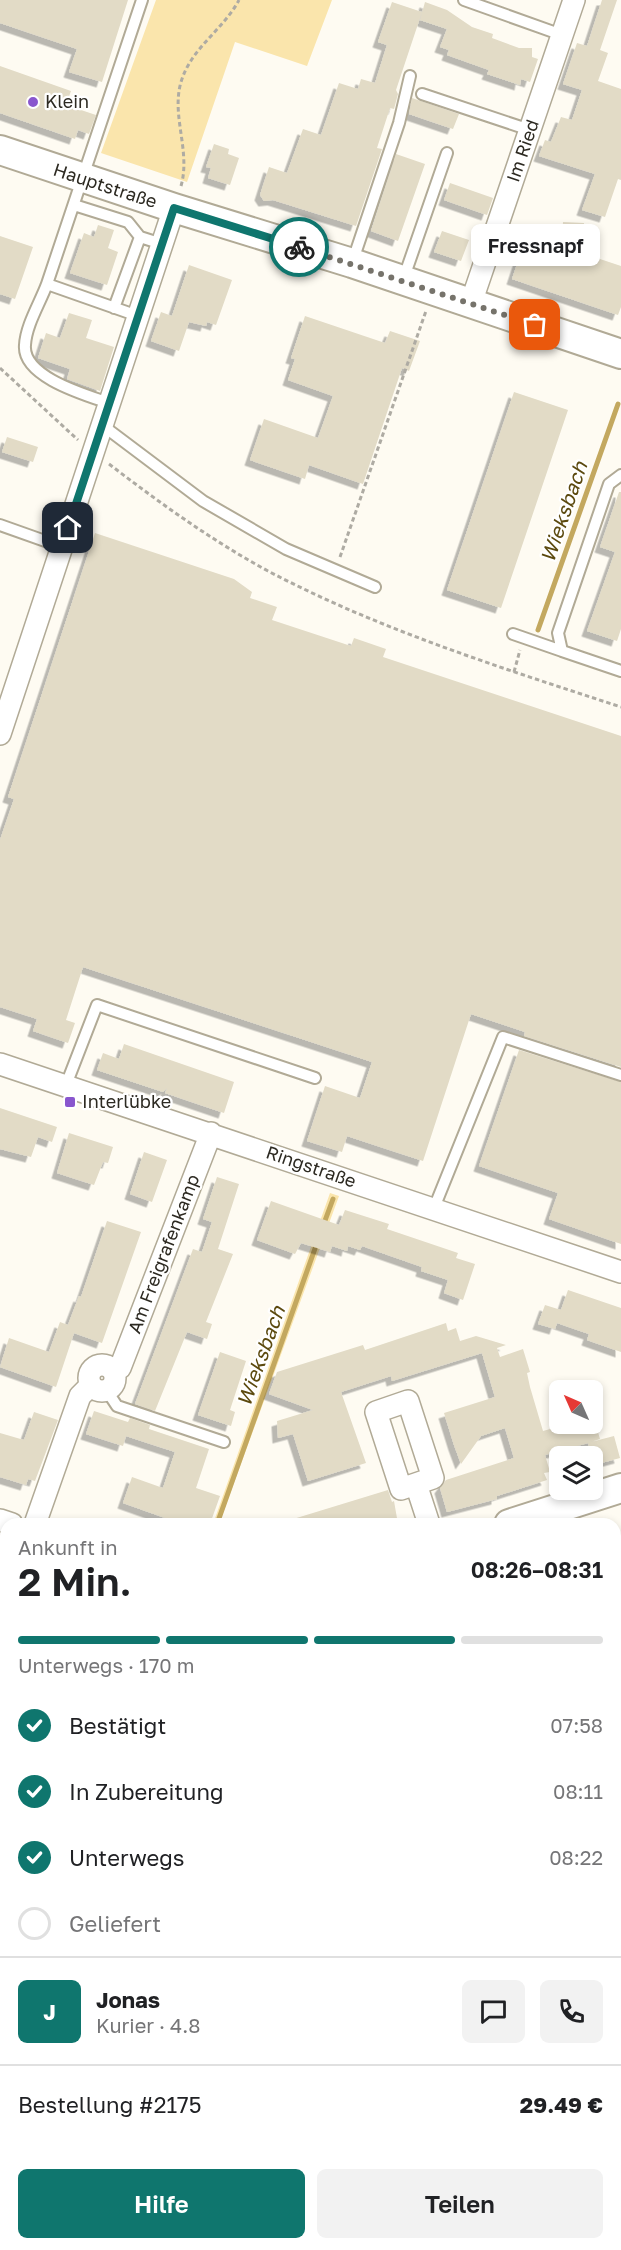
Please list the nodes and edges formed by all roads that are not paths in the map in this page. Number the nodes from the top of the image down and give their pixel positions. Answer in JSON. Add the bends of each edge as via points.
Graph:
{"nodes":[{"id":1,"x":142,"y":0,"type":"edge"},
{"id":2,"x":464,"y":0,"type":"edge"},
{"id":3,"x":574,"y":0,"type":"edge"},
{"id":4,"x":562,"y":34,"type":"junction"},
{"id":5,"x":410,"y":76,"type":"dead end"},
{"id":6,"x":422,"y":94,"type":"dead end"},
{"id":7,"x":530,"y":130,"type":"junction"},
{"id":8,"x":0,"y":150,"type":"edge"},
{"id":9,"x":447,"y":153,"type":"dead end"},
{"id":10,"x":81,"y":178,"type":"junction"},
{"id":11,"x":74,"y":205,"type":"junction"},
{"id":12,"x":174,"y":208,"type":"junction"},
{"id":13,"x":140,"y":237,"type":"junction"},
{"id":14,"x":162,"y":244,"type":"junction"},
{"id":15,"x":352,"y":263,"type":"junction"},
{"id":16,"x":403,"y":280,"type":"junction"},
{"id":17,"x":47,"y":284,"type":"junction"},
{"id":18,"x":471,"y":303,"type":"junction"},
{"id":19,"x":114,"y":308,"type":"junction"},
{"id":20,"x":138,"y":316,"type":"junction"},
{"id":21,"x":621,"y":354,"type":"edge"},
{"id":22,"x":109,"y":403,"type":"junction"},
{"id":23,"x":102,"y":425,"type":"junction"},
{"id":24,"x":621,"y":475,"type":"edge"},
{"id":25,"x":0,"y":525,"type":"edge"},
{"id":26,"x":62,"y":547,"type":"junction"},
{"id":27,"x":375,"y":587,"type":"dead end"},
{"id":28,"x":513,"y":634,"type":"dead end"},
{"id":29,"x":562,"y":651,"type":"junction"},
{"id":30,"x":621,"y":671,"type":"edge"},
{"id":31,"x":0,"y":734,"type":"edge"},
{"id":32,"x":0,"y":1064,"type":"edge"},
{"id":33,"x":621,"y":1075,"type":"edge"},
{"id":34,"x":315,"y":1078,"type":"dead end"},
{"id":35,"x":66,"y":1085,"type":"junction"},
{"id":36,"x":211,"y":1134,"type":"junction"},
{"id":37,"x":434,"y":1208,"type":"junction"},
{"id":38,"x":621,"y":1272,"type":"edge"},
{"id":39,"x":99,"y":1388,"type":"junction"},
{"id":40,"x":224,"y":1443,"type":"dead end"},
{"id":41,"x":416,"y":1484,"type":"dead end"},
{"id":42,"x":621,"y":1488,"type":"edge"},
{"id":43,"x":558,"y":1516,"type":"edge"},
{"id":44,"x":37,"y":1518,"type":"edge"},
{"id":45,"x":427,"y":1518,"type":"edge"}],
"edges":[{"from":1,"to":10,"type":"lane"},
{"from":2,"to":4,"type":"lane"},
{"from":3,"to":4,"type":"street","name":"Im Ried"},
{"from":4,"to":7,"type":"street","name":"Im Ried"},
{"from":5,"to":15,"type":"lane","via":[[399,123]]},
{"from":6,"to":7,"type":"lane"},
{"from":7,"to":18,"type":"street","name":"Im Ried"},
{"from":8,"to":10,"type":"street","name":"Hauptstraße"},
{"from":9,"to":16,"type":"lane"},
{"from":10,"to":11,"type":"lane"},
{"from":10,"to":12,"type":"street","name":"Hauptstraße"},
{"from":11,"to":13,"type":"lane","via":[[128,222]]},
{"from":11,"to":17,"type":"lane"},
{"from":12,"to":14,"type":"street"},
{"from":12,"to":15,"type":"street","name":"Hauptstraße"},
{"from":13,"to":14,"type":"lane"},
{"from":13,"to":19,"type":"lane"},
{"from":14,"to":20,"type":"street"},
{"from":15,"to":16,"type":"street","name":"Hauptstraße"},
{"from":16,"to":18,"type":"street","name":"Hauptstraße"},
{"from":17,"to":19,"type":"lane"},
{"from":17,"to":22,"type":"lane","via":[[26,339],[28,359],[72,390]]},
{"from":18,"to":21,"type":"street","name":"Hauptstraße"},
{"from":19,"to":20,"type":"lane"},
{"from":20,"to":22,"type":"street"},
{"from":22,"to":23,"type":"street"},
{"from":23,"to":26,"type":"street"},
{"from":23,"to":27,"type":"lane","via":[[203,501],[286,549]]},
{"from":24,"to":29,"type":"lane","via":[[609,484],[558,633]]},
{"from":25,"to":26,"type":"lane"},
{"from":26,"to":31,"type":"street"},
{"from":28,"to":29,"type":"lane"},
{"from":29,"to":30,"type":"lane"},
{"from":32,"to":35,"type":"street","name":"Ringstraße"},
{"from":33,"to":37,"type":"lane","via":[[503,1037]]},
{"from":34,"to":35,"type":"lane","via":[[97,1005]]},
{"from":35,"to":36,"type":"street","name":"Ringstraße"},
{"from":36,"to":37,"type":"street","name":"Ringstraße"},
{"from":36,"to":39,"type":"street","name":"Am Freigrafenkamp","via":[[120,1368],[114,1371],[115,1382]]},
{"from":37,"to":38,"type":"street","name":"Ringstraße"},
{"from":39,"to":40,"type":"lane","via":[[117,1406]]},
{"from":39,"to":44,"type":"street","name":"Am Freigrafenkamp","via":[[80,1396]]},
{"from":41,"to":45,"type":"street"},
{"from":42,"to":43,"type":"street"}]}
